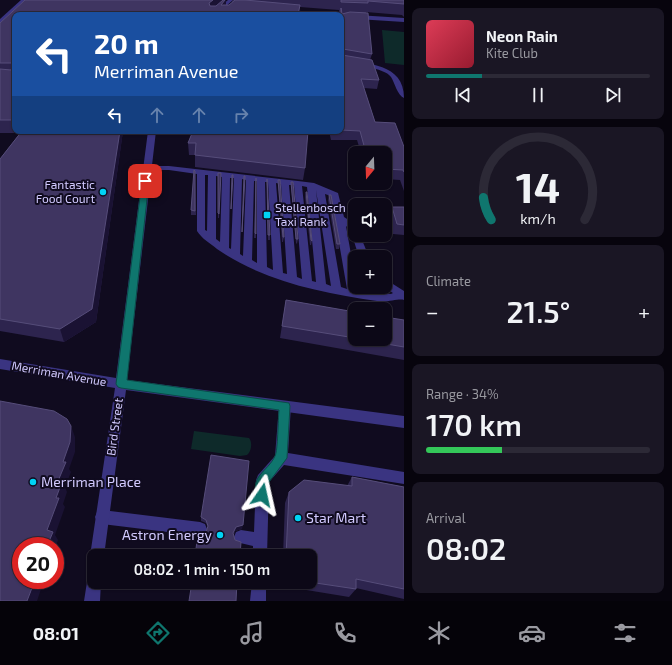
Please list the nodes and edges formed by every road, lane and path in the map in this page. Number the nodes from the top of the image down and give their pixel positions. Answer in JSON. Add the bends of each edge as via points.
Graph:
{"nodes":[{"id":1,"x":24,"y":0,"type":"edge"},
{"id":2,"x":231,"y":0,"type":"edge"},
{"id":3,"x":225,"y":5,"type":"junction"},
{"id":4,"x":234,"y":7,"type":"edge"},
{"id":5,"x":217,"y":12,"type":"edge"},
{"id":6,"x":344,"y":17,"type":"edge"},
{"id":7,"x":404,"y":20,"type":"edge"},
{"id":8,"x":0,"y":22,"type":"edge"},
{"id":9,"x":344,"y":62,"type":"edge"},
{"id":10,"x":404,"y":96,"type":"edge"},
{"id":11,"x":152,"y":134,"type":"edge"},
{"id":12,"x":147,"y":168,"type":"junction"},
{"id":13,"x":200,"y":172,"type":"junction"},
{"id":14,"x":212,"y":173,"type":"junction"},
{"id":15,"x":226,"y":175,"type":"junction"},
{"id":16,"x":238,"y":176,"type":"junction"},
{"id":17,"x":250,"y":177,"type":"junction"},
{"id":18,"x":261,"y":179,"type":"junction"},
{"id":19,"x":272,"y":180,"type":"junction"},
{"id":20,"x":285,"y":182,"type":"junction"},
{"id":21,"x":298,"y":183,"type":"junction"},
{"id":22,"x":311,"y":185,"type":"junction"},
{"id":23,"x":320,"y":188,"type":"junction"},
{"id":24,"x":340,"y":218,"type":"junction"},
{"id":25,"x":348,"y":223,"type":"edge"},
{"id":26,"x":212,"y":241,"type":"junction"},
{"id":27,"x":224,"y":250,"type":"junction"},
{"id":28,"x":235,"y":256,"type":"junction"},
{"id":29,"x":247,"y":263,"type":"junction"},
{"id":30,"x":348,"y":264,"type":"edge"},
{"id":31,"x":262,"y":269,"type":"junction"},
{"id":32,"x":278,"y":274,"type":"junction"},
{"id":33,"x":292,"y":279,"type":"junction"},
{"id":34,"x":306,"y":284,"type":"junction"},
{"id":35,"x":321,"y":287,"type":"junction"},
{"id":36,"x":392,"y":288,"type":"edge"},
{"id":37,"x":337,"y":291,"type":"junction"},
{"id":38,"x":348,"y":292,"type":"edge"},
{"id":39,"x":361,"y":294,"type":"edge"},
{"id":40,"x":402,"y":295,"type":"edge"},
{"id":41,"x":0,"y":364,"type":"edge"},
{"id":42,"x":121,"y":384,"type":"junction"},
{"id":43,"x":285,"y":406,"type":"junction"},
{"id":44,"x":404,"y":422,"type":"edge"},
{"id":45,"x":281,"y":458,"type":"junction"},
{"id":46,"x":404,"y":478,"type":"edge"},
{"id":47,"x":102,"y":517,"type":"junction"},
{"id":48,"x":200,"y":530,"type":"dead end"},
{"id":49,"x":241,"y":537,"type":"dead end"},
{"id":50,"x":260,"y":540,"type":"junction"},
{"id":51,"x":98,"y":549,"type":"edge"},
{"id":52,"x":260,"y":549,"type":"edge"},
{"id":53,"x":93,"y":589,"type":"edge"},
{"id":54,"x":259,"y":589,"type":"edge"},
{"id":55,"x":92,"y":601,"type":"edge"},
{"id":56,"x":258,"y":601,"type":"edge"}],
"edges":[{"from":1,"to":8,"type":"street"},
{"from":2,"to":3,"type":"street"},
{"from":3,"to":4,"type":"street"},
{"from":3,"to":5,"type":"street"},
{"from":6,"to":7,"type":"street"},
{"from":9,"to":10,"type":"street","via":[[384,69],[393,75]]},
{"from":11,"to":12,"type":"street","name":"Bird Street"},
{"from":12,"to":13,"type":"street"},
{"from":12,"to":42,"type":"street","name":"Bird Street"},
{"from":13,"to":14,"type":"street"},
{"from":13,"to":26,"type":"street","via":[[201,231]]},
{"from":14,"to":15,"type":"street"},
{"from":14,"to":26,"type":"street"},
{"from":15,"to":16,"type":"street"},
{"from":15,"to":27,"type":"street"},
{"from":16,"to":17,"type":"street"},
{"from":16,"to":28,"type":"street"},
{"from":17,"to":18,"type":"street"},
{"from":17,"to":29,"type":"street"},
{"from":18,"to":19,"type":"street"},
{"from":18,"to":31,"type":"street"},
{"from":19,"to":20,"type":"street"},
{"from":19,"to":32,"type":"street"},
{"from":20,"to":21,"type":"street"},
{"from":20,"to":33,"type":"street"},
{"from":21,"to":22,"type":"street"},
{"from":21,"to":34,"type":"street"},
{"from":22,"to":23,"type":"street"},
{"from":22,"to":35,"type":"street"},
{"from":23,"to":24,"type":"street","via":[[335,195]]},
{"from":23,"to":37,"type":"street"},
{"from":24,"to":25,"type":"street"},
{"from":24,"to":30,"type":"street"},
{"from":26,"to":27,"type":"street"},
{"from":27,"to":28,"type":"street"},
{"from":28,"to":29,"type":"street"},
{"from":29,"to":31,"type":"street"},
{"from":31,"to":32,"type":"street"},
{"from":32,"to":33,"type":"street"},
{"from":33,"to":34,"type":"street"},
{"from":34,"to":35,"type":"street"},
{"from":35,"to":37,"type":"street"},
{"from":36,"to":40,"type":"street"},
{"from":37,"to":38,"type":"street"},
{"from":39,"to":40,"type":"street","via":[[392,298]]},
{"from":41,"to":42,"type":"street","name":"Merriman Avenue"},
{"from":42,"to":43,"type":"street","name":"Merriman Avenue"},
{"from":42,"to":47,"type":"street","name":"Bird Street"},
{"from":43,"to":44,"type":"street","name":"Merriman Avenue"},
{"from":43,"to":45,"type":"street"},
{"from":45,"to":46,"type":"street"},
{"from":45,"to":50,"type":"street","via":[[263,480]]},
{"from":47,"to":48,"type":"street"},
{"from":47,"to":51,"type":"street","name":"Bird Street"},
{"from":49,"to":50,"type":"street"},
{"from":50,"to":52,"type":"street"},
{"from":53,"to":55,"type":"street"},
{"from":54,"to":56,"type":"street"}]}
